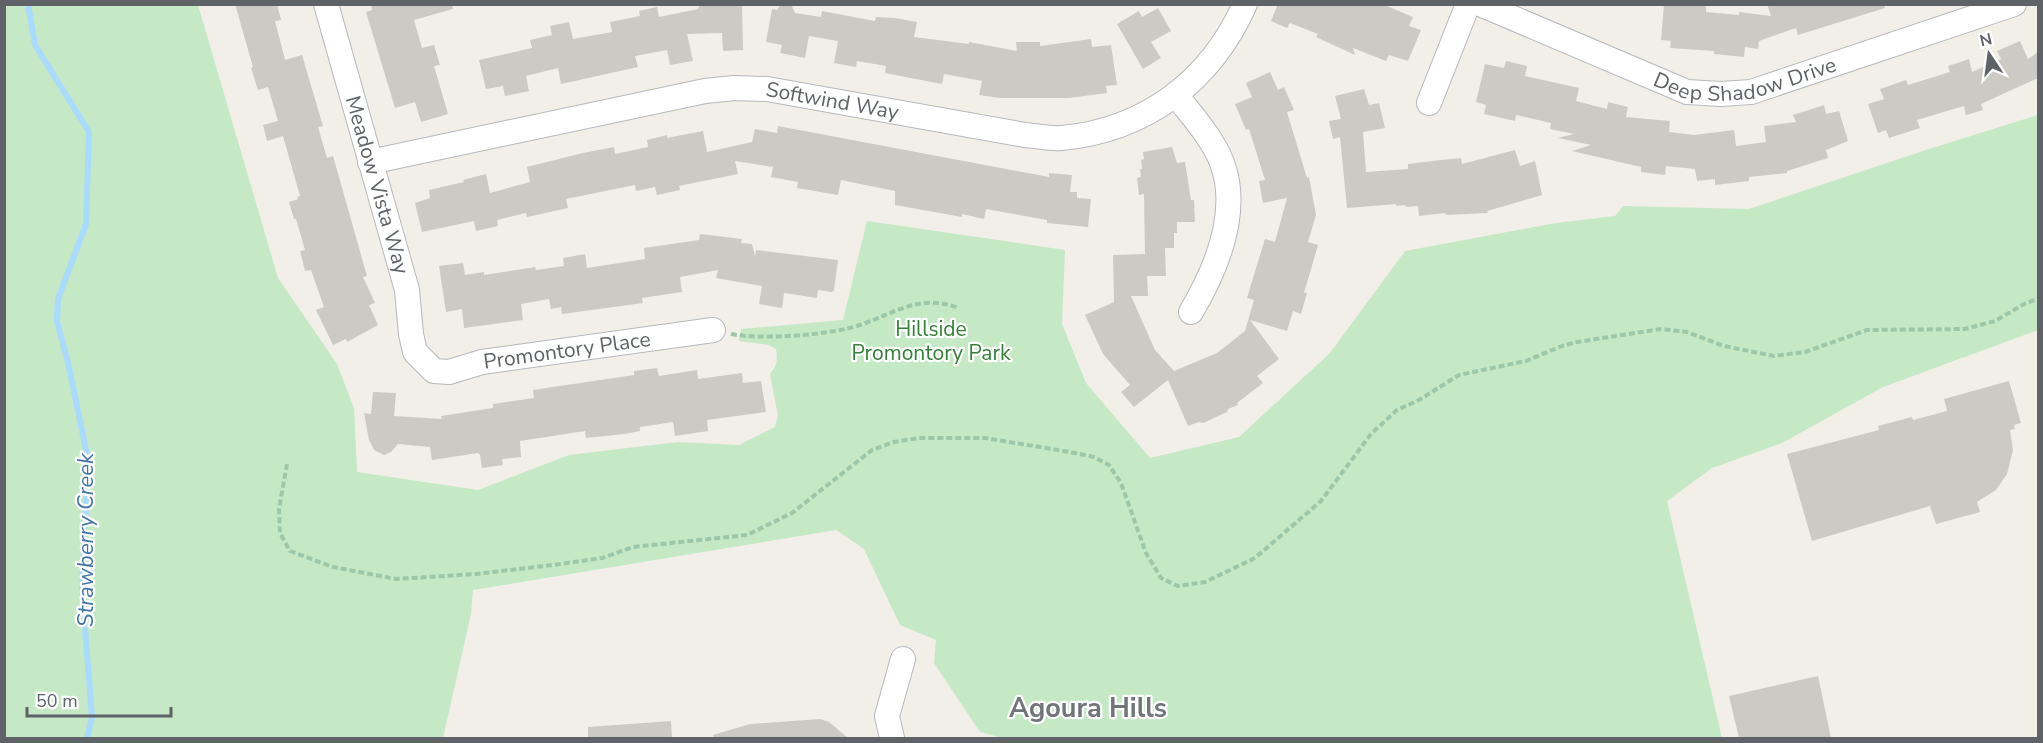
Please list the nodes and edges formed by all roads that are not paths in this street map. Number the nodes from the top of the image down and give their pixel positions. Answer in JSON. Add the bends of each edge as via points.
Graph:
{"nodes":[{"id":1,"x":326,"y":4,"type":"edge"},
{"id":2,"x":1245,"y":4,"type":"edge"},
{"id":3,"x":1468,"y":4,"type":"edge"},
{"id":4,"x":1480,"y":4,"type":"edge"},
{"id":5,"x":2014,"y":4,"type":"edge"},
{"id":6,"x":1176,"y":95,"type":"junction"},
{"id":7,"x":1429,"y":103,"type":"dead end"},
{"id":8,"x":370,"y":162,"type":"junction"},
{"id":9,"x":1191,"y":312,"type":"dead end"},
{"id":10,"x":713,"y":330,"type":"road end"},
{"id":11,"x":426,"y":364,"type":"joint"},
{"id":12,"x":903,"y":659,"type":"dead end"},
{"id":13,"x":892,"y":738,"type":"edge"}],
"edges":[{"from":1,"to":8,"type":"street","name":"Meadow Vista Way"},
{"from":2,"to":6,"type":"street","name":"Softwind Way","via":[[1234,30],[1211,62]]},
{"from":3,"to":7,"type":"street"},
{"from":4,"to":5,"type":"street","name":"Deep Shadow Drive","via":[[1687,93],[1721,94],[1751,92]]},
{"from":6,"to":8,"type":"street","name":"Softwind Way","via":[[1120,125],[1060,139],[767,89],[734,88]]},
{"from":6,"to":9,"type":"street","via":[[1213,144],[1225,170],[1229,212],[1221,251]]},
{"from":8,"to":11,"type":"street","name":"Meadow Vista Way","via":[[406,290],[415,352]]},
{"from":10,"to":11,"type":"street","name":"Promontory Place","via":[[482,362],[449,372],[434,371]]},
{"from":12,"to":13,"type":"street","via":[[886,716]]}]}
